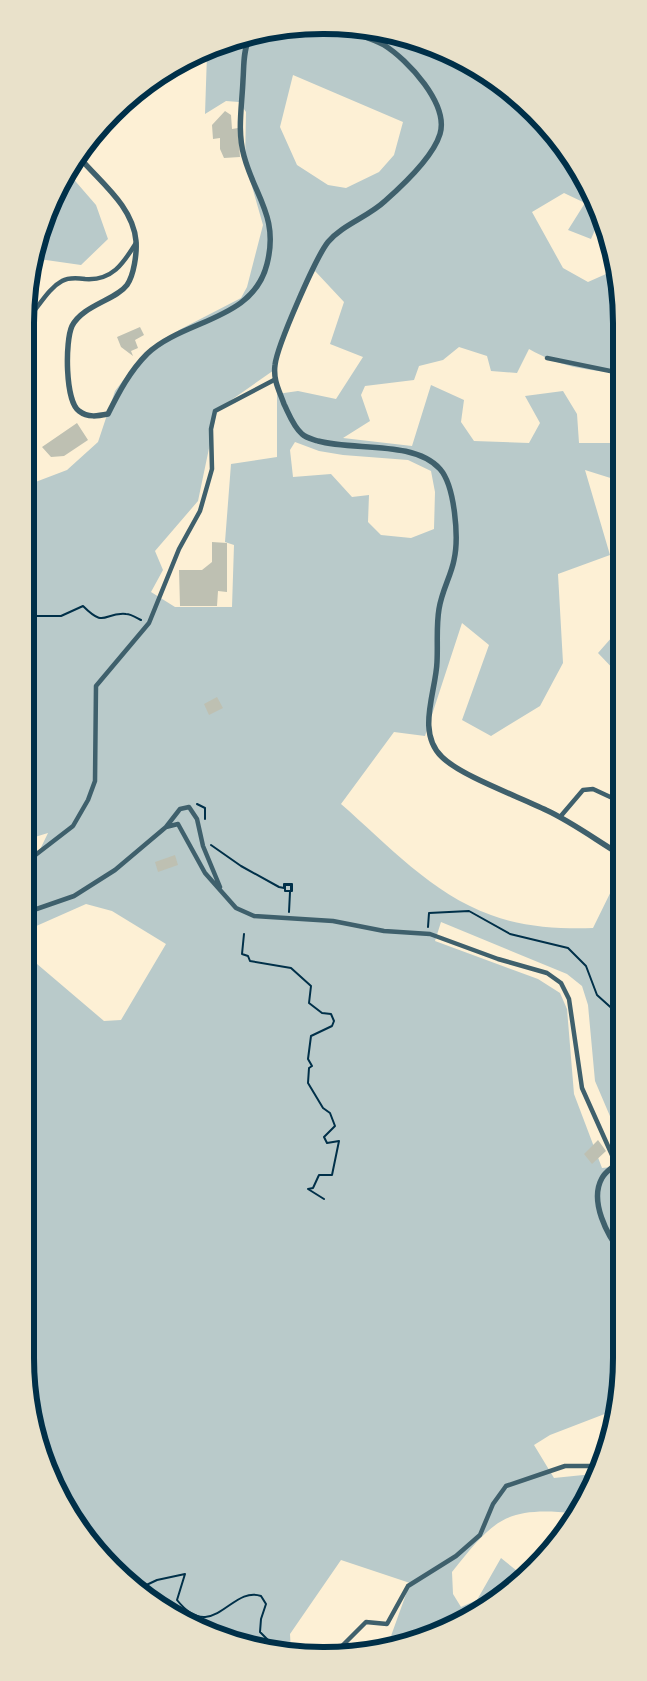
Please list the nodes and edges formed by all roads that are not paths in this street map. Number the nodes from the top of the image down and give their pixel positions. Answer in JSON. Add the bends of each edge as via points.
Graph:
{"nodes":[{"id":1,"x":362,"y":36,"type":"edge"},
{"id":2,"x":248,"y":44,"type":"edge"},
{"id":3,"x":84,"y":162,"type":"edge"},
{"id":4,"x":136,"y":242,"type":"junction"},
{"id":5,"x":34,"y":311,"type":"edge"},
{"id":6,"x":547,"y":358,"type":"dead end"},
{"id":7,"x":613,"y":372,"type":"edge"},
{"id":8,"x":274,"y":380,"type":"junction"},
{"id":9,"x":613,"y":798,"type":"edge"},
{"id":10,"x":560,"y":817,"type":"junction"},
{"id":11,"x":166,"y":827,"type":"junction"},
{"id":12,"x":613,"y":850,"type":"edge"},
{"id":13,"x":34,"y":856,"type":"edge"},
{"id":14,"x":221,"y":890,"type":"junction"},
{"id":15,"x":34,"y":910,"type":"edge"},
{"id":16,"x":613,"y":1157,"type":"edge"},
{"id":17,"x":613,"y":1167,"type":"edge"},
{"id":18,"x":613,"y":1241,"type":"edge"},
{"id":19,"x":592,"y":1466,"type":"edge"},
{"id":20,"x":341,"y":1647,"type":"dead end"}],
"edges":[{"from":1,"to":8,"type":"street","via":[[382,44],[402,58],[431,93],[440,117],[441,132],[434,147],[383,203],[329,241],[317,260],[277,354]]},
{"from":2,"to":4,"type":"street","via":[[240,134],[244,157],[268,214],[271,237],[267,265],[259,287],[243,303],[169,338],[148,353],[128,377],[108,414],[86,415],[79,412],[73,402],[68,338],[72,325],[83,313],[126,286],[134,264]]},
{"from":3,"to":4,"type":"street","via":[[132,220]]},
{"from":4,"to":5,"type":"street","via":[[122,264],[109,276],[95,280],[64,279]]},
{"from":6,"to":7,"type":"street"},
{"from":8,"to":10,"type":"street","via":[[291,419],[308,438],[332,445],[398,450],[423,456],[441,470],[451,487],[456,546],[438,610],[437,663],[429,715],[432,742],[442,757],[467,772]]},
{"from":8,"to":13,"type":"street","via":[[216,411],[211,429],[212,468],[200,511],[149,623],[96,686],[95,782],[88,800],[74,826]]},
{"from":9,"to":10,"type":"street","via":[[594,789],[583,790]]},
{"from":10,"to":12,"type":"street"},
{"from":11,"to":14,"type":"street","via":[[178,824],[206,873]]},
{"from":11,"to":14,"type":"street","via":[[180,809],[189,807],[197,819],[203,846]]},
{"from":11,"to":15,"type":"street","via":[[115,870],[74,896]]},
{"from":14,"to":16,"type":"street","via":[[236,908],[254,916],[333,921],[384,931],[430,934],[547,973],[561,983],[569,999],[582,1088]]},
{"from":17,"to":18,"type":"street","via":[[602,1177],[596,1195]]},
{"from":19,"to":20,"type":"street","via":[[565,1466],[506,1486],[493,1504],[480,1536],[456,1556],[408,1586],[387,1624],[366,1622]]}]}
